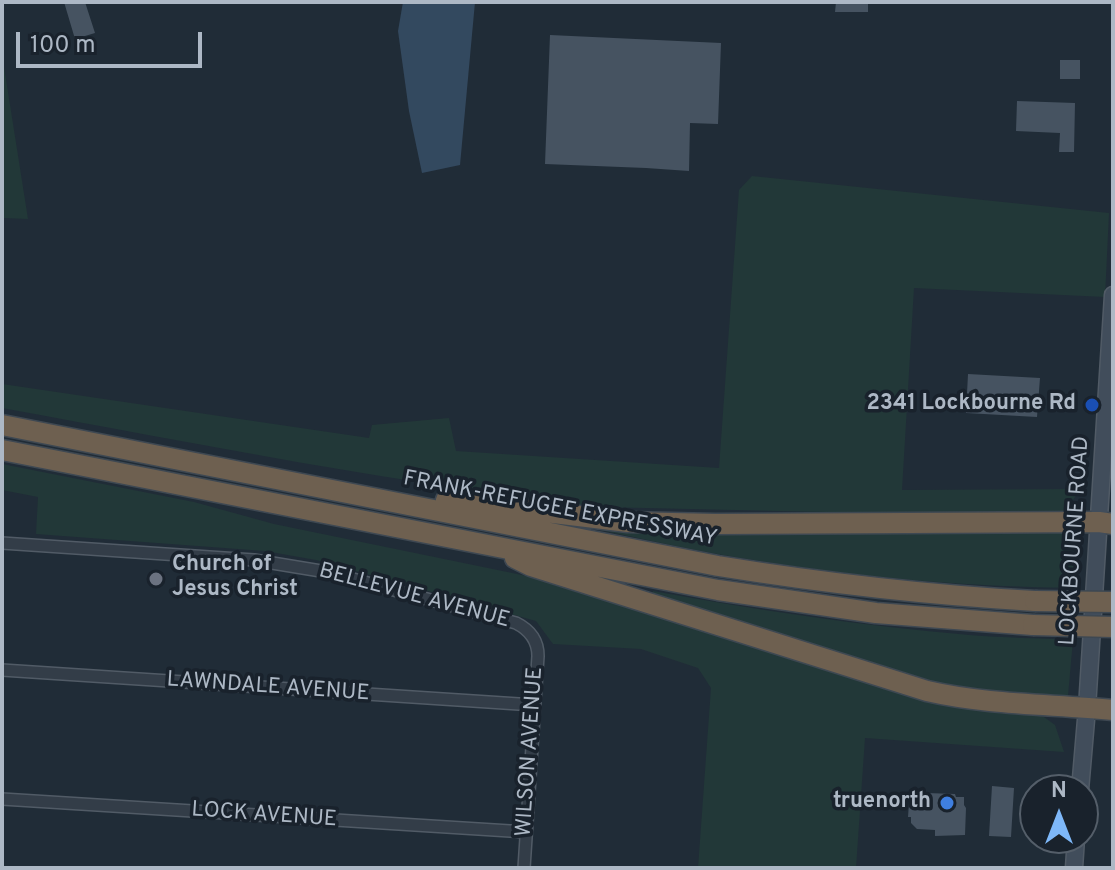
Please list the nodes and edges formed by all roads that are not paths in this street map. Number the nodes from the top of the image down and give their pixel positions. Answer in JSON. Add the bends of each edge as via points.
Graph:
{"nodes":[{"id":1,"x":1113,"y":295,"type":"edge"},
{"id":2,"x":2,"y":425,"type":"edge"},
{"id":3,"x":2,"y":450,"type":"edge"},
{"id":4,"x":390,"y":500,"type":"junction"},
{"id":5,"x":1106,"y":523,"type":"edge"},
{"id":6,"x":2,"y":543,"type":"edge"},
{"id":7,"x":490,"y":545,"type":"junction"},
{"id":8,"x":1113,"y":602,"type":"edge"},
{"id":9,"x":1113,"y":627,"type":"edge"},
{"id":10,"x":533,"y":637,"type":"joint"},
{"id":11,"x":2,"y":670,"type":"edge"},
{"id":12,"x":534,"y":705,"type":"junction"},
{"id":13,"x":1087,"y":708,"type":"junction"},
{"id":14,"x":1113,"y":710,"type":"edge"},
{"id":15,"x":1081,"y":774,"type":"edge"},
{"id":16,"x":2,"y":799,"type":"edge"},
{"id":17,"x":526,"y":832,"type":"junction"},
{"id":18,"x":524,"y":868,"type":"edge"}],
"edges":[{"from":1,"to":5,"type":"main road","name":"LOCKBOURNE ROAD"},
{"from":2,"to":4,"type":"highway","name":"FRANK-REFUGEE EXPRESSWAY"},
{"from":3,"to":7,"type":"highway"},
{"from":4,"to":5,"type":"highway","via":[[439,500],[628,522]]},
{"from":4,"to":8,"type":"highway","name":"FRANK-REFUGEE EXPRESSWAY","bridge":true,"via":[[785,577],[938,595]]},
{"from":5,"to":13,"type":"main road","name":"LOCKBOURNE ROAD"},
{"from":6,"to":10,"type":"street","name":"BELLEVUE AVENUE","via":[[254,560],[327,572],[516,623]]},
{"from":7,"to":9,"type":"highway","bridge":true,"via":[[783,601],[876,613]]},
{"from":7,"to":13,"type":"highway","via":[[531,566],[927,691]]},
{"from":10,"to":12,"type":"street","name":"WILSON AVENUE","via":[[538,646]]},
{"from":11,"to":12,"type":"street","name":"LAWNDALE AVENUE"},
{"from":12,"to":17,"type":"street","name":"WILSON AVENUE"},
{"from":13,"to":14,"type":"highway"},
{"from":13,"to":15,"type":"main road","name":"LOCKBOURNE ROAD"},
{"from":16,"to":17,"type":"street","name":"LOCK AVENUE"},
{"from":17,"to":18,"type":"street","name":"WILSON AVENUE"}]}
